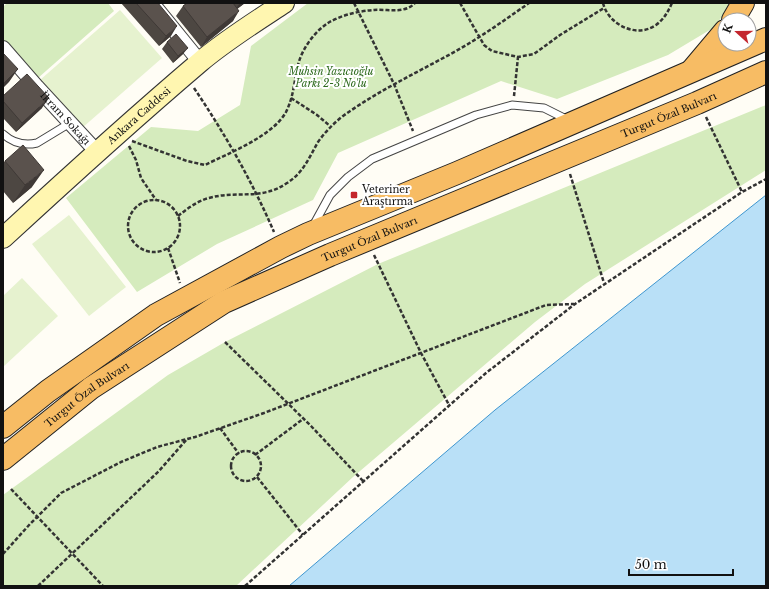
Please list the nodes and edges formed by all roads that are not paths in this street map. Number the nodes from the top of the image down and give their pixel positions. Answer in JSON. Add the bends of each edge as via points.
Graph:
{"nodes":[{"id":1,"x":152,"y":3,"type":"edge"},
{"id":2,"x":284,"y":3,"type":"edge"},
{"id":3,"x":743,"y":3,"type":"edge"},
{"id":4,"x":738,"y":12,"type":"edge"},
{"id":5,"x":766,"y":39,"type":"edge"},
{"id":6,"x":717,"y":41,"type":"edge"},
{"id":7,"x":3,"y":48,"type":"edge"},
{"id":8,"x":193,"y":69,"type":"junction"},
{"id":9,"x":766,"y":72,"type":"edge"},
{"id":10,"x":689,"y":74,"type":"junction"},
{"id":11,"x":70,"y":123,"type":"junction"},
{"id":12,"x":573,"y":123,"type":"junction"},
{"id":13,"x":3,"y":134,"type":"edge"},
{"id":14,"x":97,"y":152,"type":"junction"},
{"id":15,"x":308,"y":234,"type":"junction"},
{"id":16,"x":3,"y":238,"type":"edge"},
{"id":17,"x":48,"y":391,"type":"junction"},
{"id":18,"x":3,"y":420,"type":"edge"},
{"id":19,"x":3,"y":427,"type":"edge"},
{"id":20,"x":3,"y":459,"type":"edge"}],
"edges":[{"from":1,"to":8,"type":"street"},
{"from":2,"to":8,"type":"main road","name":"Ankara Caddesi","via":[[232,38]]},
{"from":3,"to":4,"type":"highway"},
{"from":5,"to":10,"type":"highway"},
{"from":6,"to":10,"type":"highway"},
{"from":7,"to":11,"type":"street","name":"İkram Sokağı"},
{"from":8,"to":14,"type":"main road","name":"Ankara Caddesi"},
{"from":9,"to":20,"type":"highway","name":"Turgut Özal Bulvarı","via":[[565,158],[374,249],[224,302],[91,388]]},
{"from":10,"to":12,"type":"highway"},
{"from":11,"to":13,"type":"lane","via":[[31,144],[14,142]]},
{"from":11,"to":14,"type":"street","name":"İkram Sokağı"},
{"from":12,"to":15,"type":"highway"},
{"from":12,"to":15,"type":"lane","via":[[544,108],[512,105],[476,115],[372,159],[330,195]]},
{"from":14,"to":16,"type":"main road","name":"Ankara Caddesi"},
{"from":15,"to":17,"type":"highway","via":[[156,315]]},
{"from":17,"to":18,"type":"highway"},
{"from":17,"to":19,"type":"highway"}]}
